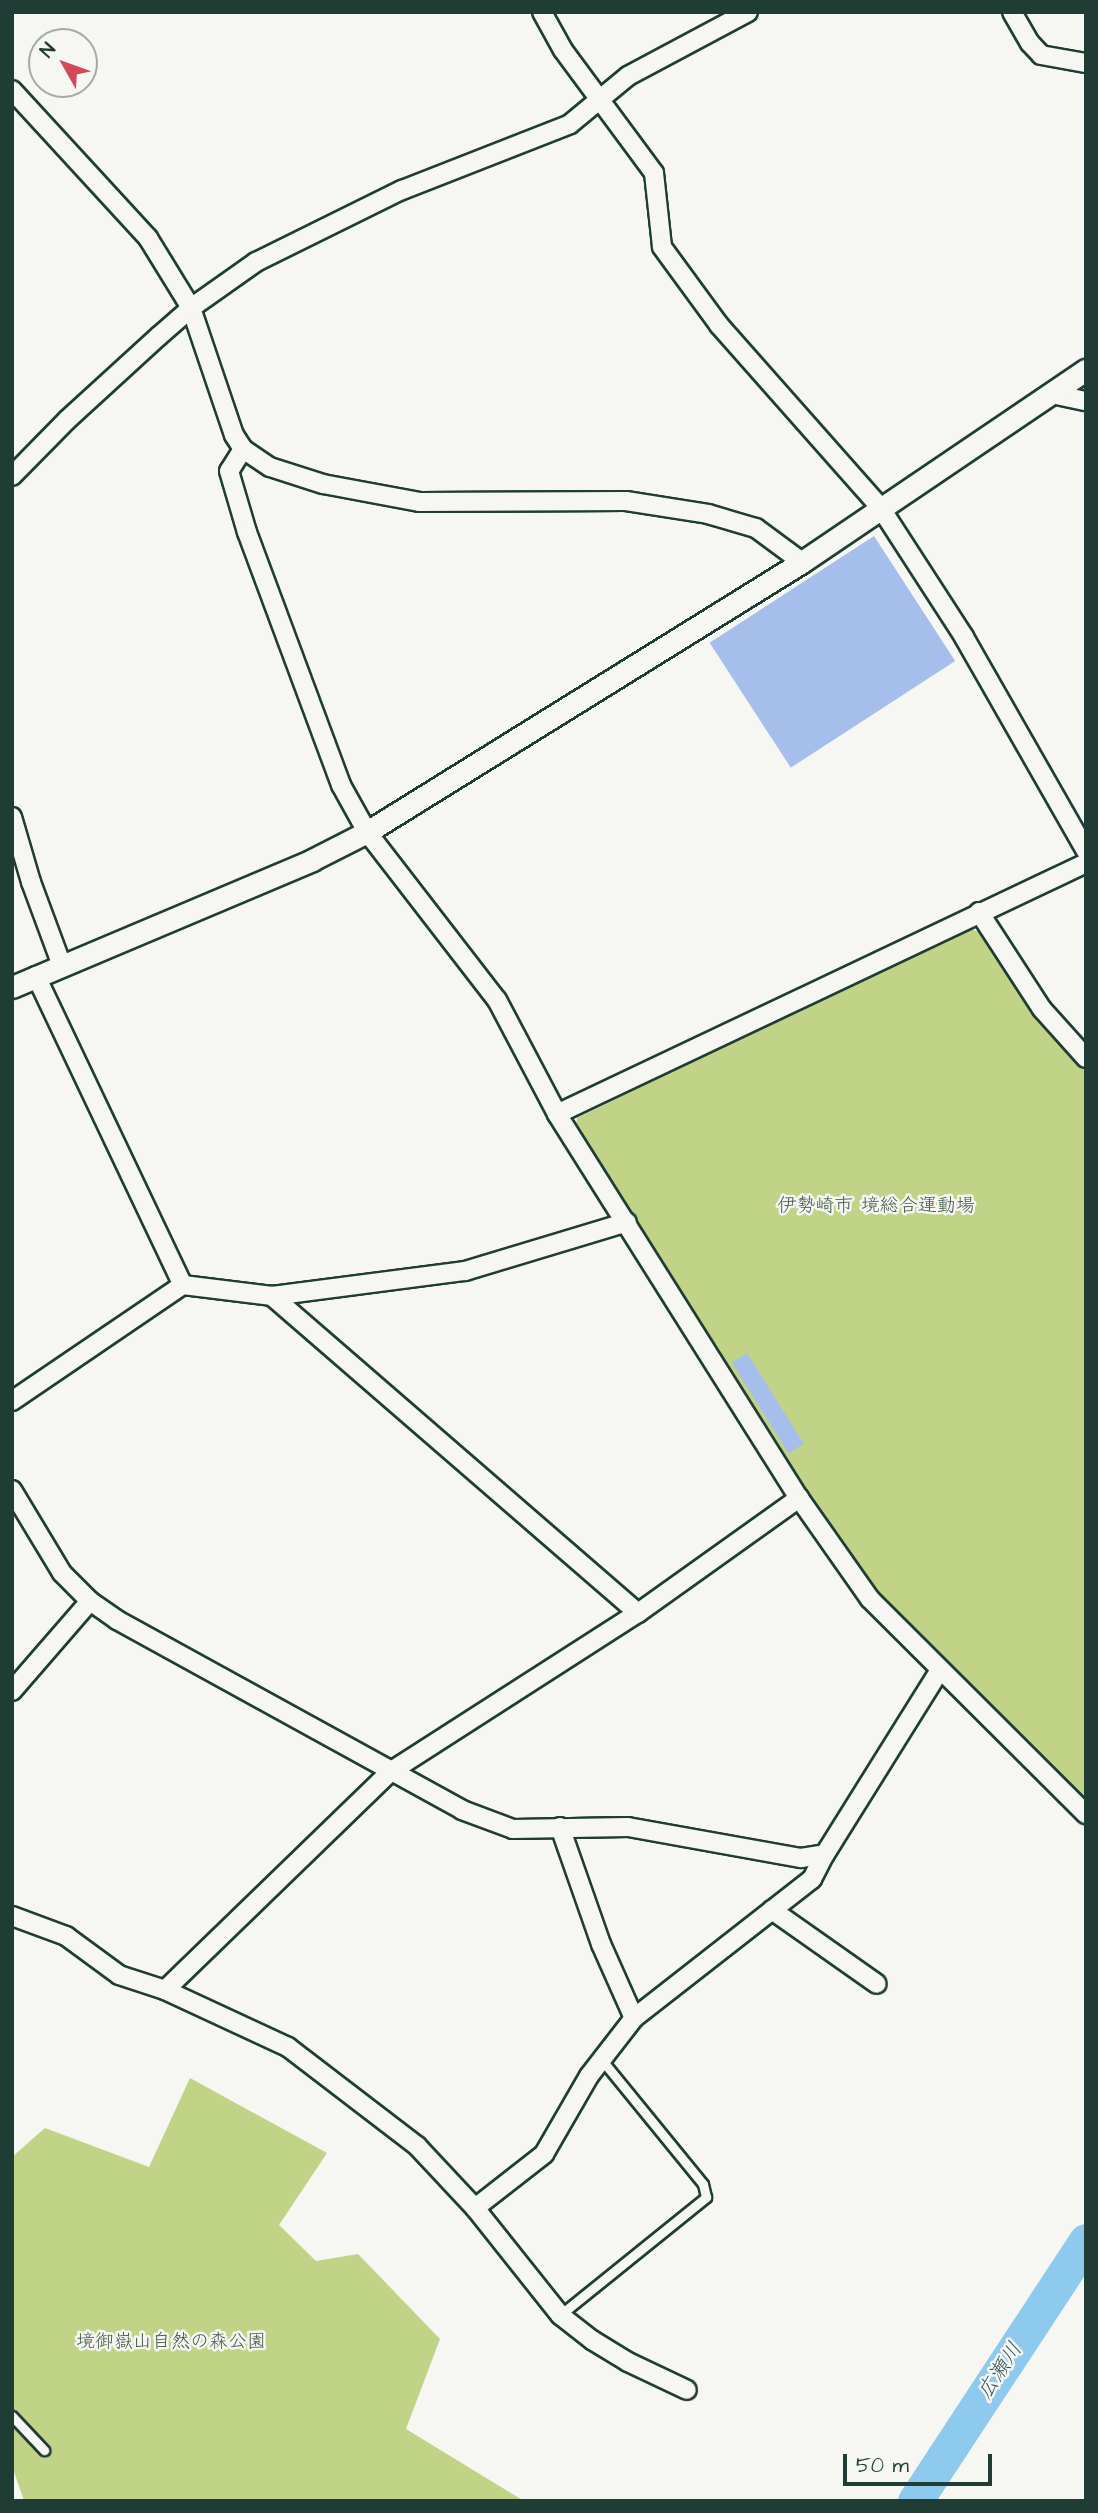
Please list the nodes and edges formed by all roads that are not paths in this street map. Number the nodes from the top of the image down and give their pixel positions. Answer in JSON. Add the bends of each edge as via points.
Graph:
{"nodes":[{"id":1,"x":542,"y":12,"type":"edge"},
{"id":2,"x":748,"y":12,"type":"edge"},
{"id":3,"x":1012,"y":12,"type":"edge"},
{"id":4,"x":1086,"y":63,"type":"edge"},
{"id":5,"x":13,"y":91,"type":"edge"},
{"id":6,"x":602,"y":100,"type":"junction"},
{"id":7,"x":191,"y":308,"type":"junction"},
{"id":8,"x":1086,"y":370,"type":"edge"},
{"id":9,"x":1052,"y":394,"type":"junction"},
{"id":10,"x":1086,"y":401,"type":"edge"},
{"id":11,"x":243,"y":449,"type":"junction"},
{"id":12,"x":12,"y":476,"type":"edge"},
{"id":13,"x":880,"y":507,"type":"junction"},
{"id":14,"x":802,"y":562,"type":"junction"},
{"id":15,"x":12,"y":817,"type":"edge"},
{"id":16,"x":367,"y":832,"type":"junction"},
{"id":17,"x":1086,"y":850,"type":"edge"},
{"id":18,"x":1086,"y":863,"type":"edge"},
{"id":19,"x":979,"y":912,"type":"junction"},
{"id":20,"x":62,"y":966,"type":"junction"},
{"id":21,"x":36,"y":976,"type":"junction"},
{"id":22,"x":12,"y":987,"type":"edge"},
{"id":23,"x":1086,"y":1058,"type":"edge"},
{"id":24,"x":557,"y":1114,"type":"junction"},
{"id":25,"x":627,"y":1222,"type":"junction"},
{"id":26,"x":183,"y":1285,"type":"junction"},
{"id":27,"x":272,"y":1296,"type":"junction"},
{"id":28,"x":12,"y":1401,"type":"edge"},
{"id":29,"x":12,"y":1490,"type":"edge"},
{"id":30,"x":799,"y":1498,"type":"junction"},
{"id":31,"x":90,"y":1601,"type":"junction"},
{"id":32,"x":638,"y":1613,"type":"junction"},
{"id":33,"x":940,"y":1670,"type":"junction"},
{"id":34,"x":12,"y":1691,"type":"edge"},
{"id":35,"x":390,"y":1772,"type":"junction"},
{"id":36,"x":1086,"y":1814,"type":"edge"},
{"id":37,"x":560,"y":1828,"type":"junction"},
{"id":38,"x":825,"y":1854,"type":"junction"},
{"id":39,"x":772,"y":1910,"type":"junction"},
{"id":40,"x":12,"y":1916,"type":"edge"},
{"id":41,"x":877,"y":1984,"type":"dead end"},
{"id":42,"x":165,"y":1990,"type":"junction"},
{"id":43,"x":634,"y":2018,"type":"junction"},
{"id":44,"x":601,"y":2060,"type":"junction"},
{"id":45,"x":475,"y":2208,"type":"junction"},
{"id":46,"x":560,"y":2315,"type":"junction"},
{"id":47,"x":687,"y":2390,"type":"dead end"},
{"id":48,"x":12,"y":2416,"type":"edge"},
{"id":49,"x":44,"y":2450,"type":"dead end"}],
"edges":[{"from":1,"to":6,"type":"street","via":[[563,50]]},
{"from":2,"to":6,"type":"street","via":[[628,76]]},
{"from":3,"to":4,"type":"street","via":[[1041,54]]},
{"from":5,"to":7,"type":"street","via":[[148,238]]},
{"from":6,"to":7,"type":"street","via":[[555,132],[402,190],[312,232],[256,262]]},
{"from":6,"to":13,"type":"street","via":[[654,173],[662,247],[719,325]]},
{"from":7,"to":11,"type":"street","via":[[224,412]]},
{"from":7,"to":12,"type":"street"},
{"from":8,"to":9,"type":"street"},
{"from":9,"to":10,"type":"street"},
{"from":9,"to":13,"type":"street"},
{"from":11,"to":14,"type":"street","via":[[291,474],[420,502],[626,502],[708,514],[757,528]]},
{"from":11,"to":16,"type":"street","via":[[229,471],[247,532],[341,785]]},
{"from":13,"to":14,"type":"street"},
{"from":13,"to":17,"type":"street","via":[[964,637]]},
{"from":14,"to":16,"type":"street"},
{"from":15,"to":20,"type":"street"},
{"from":16,"to":20,"type":"street","via":[[312,860]]},
{"from":16,"to":24,"type":"street","via":[[497,1000]]},
{"from":18,"to":19,"type":"street"},
{"from":19,"to":23,"type":"street","via":[[1042,1009]]},
{"from":19,"to":24,"type":"street"},
{"from":20,"to":21,"type":"street"},
{"from":21,"to":22,"type":"street"},
{"from":21,"to":26,"type":"street"},
{"from":24,"to":25,"type":"street"},
{"from":25,"to":27,"type":"street","via":[[465,1270]]},
{"from":25,"to":30,"type":"street"},
{"from":26,"to":27,"type":"street"},
{"from":26,"to":28,"type":"street"},
{"from":27,"to":32,"type":"street"},
{"from":29,"to":31,"type":"street","via":[[62,1573]]},
{"from":30,"to":32,"type":"street"},
{"from":30,"to":33,"type":"street","via":[[870,1598]]},
{"from":31,"to":34,"type":"street"},
{"from":31,"to":35,"type":"street","via":[[128,1627]]},
{"from":32,"to":35,"type":"street"},
{"from":33,"to":36,"type":"street"},
{"from":33,"to":38,"type":"street"},
{"from":35,"to":37,"type":"street","via":[[462,1810],[513,1829]]},
{"from":35,"to":42,"type":"street"},
{"from":37,"to":38,"type":"street","via":[[628,1827],[801,1858]]},
{"from":37,"to":43,"type":"street","via":[[601,1944]]},
{"from":38,"to":39,"type":"street","via":[[812,1879]]},
{"from":39,"to":41,"type":"street"},
{"from":39,"to":43,"type":"street"},
{"from":40,"to":42,"type":"street","via":[[65,1936],[119,1975]]},
{"from":42,"to":45,"type":"street","via":[[288,2047],[417,2146]]},
{"from":43,"to":44,"type":"street"},
{"from":44,"to":45,"type":"street","via":[[544,2154]]},
{"from":44,"to":46,"type":"lane","via":[[703,2184],[706,2197]]},
{"from":45,"to":46,"type":"street"},
{"from":46,"to":47,"type":"street","via":[[628,2362]]},
{"from":48,"to":49,"type":"lane"}]}
